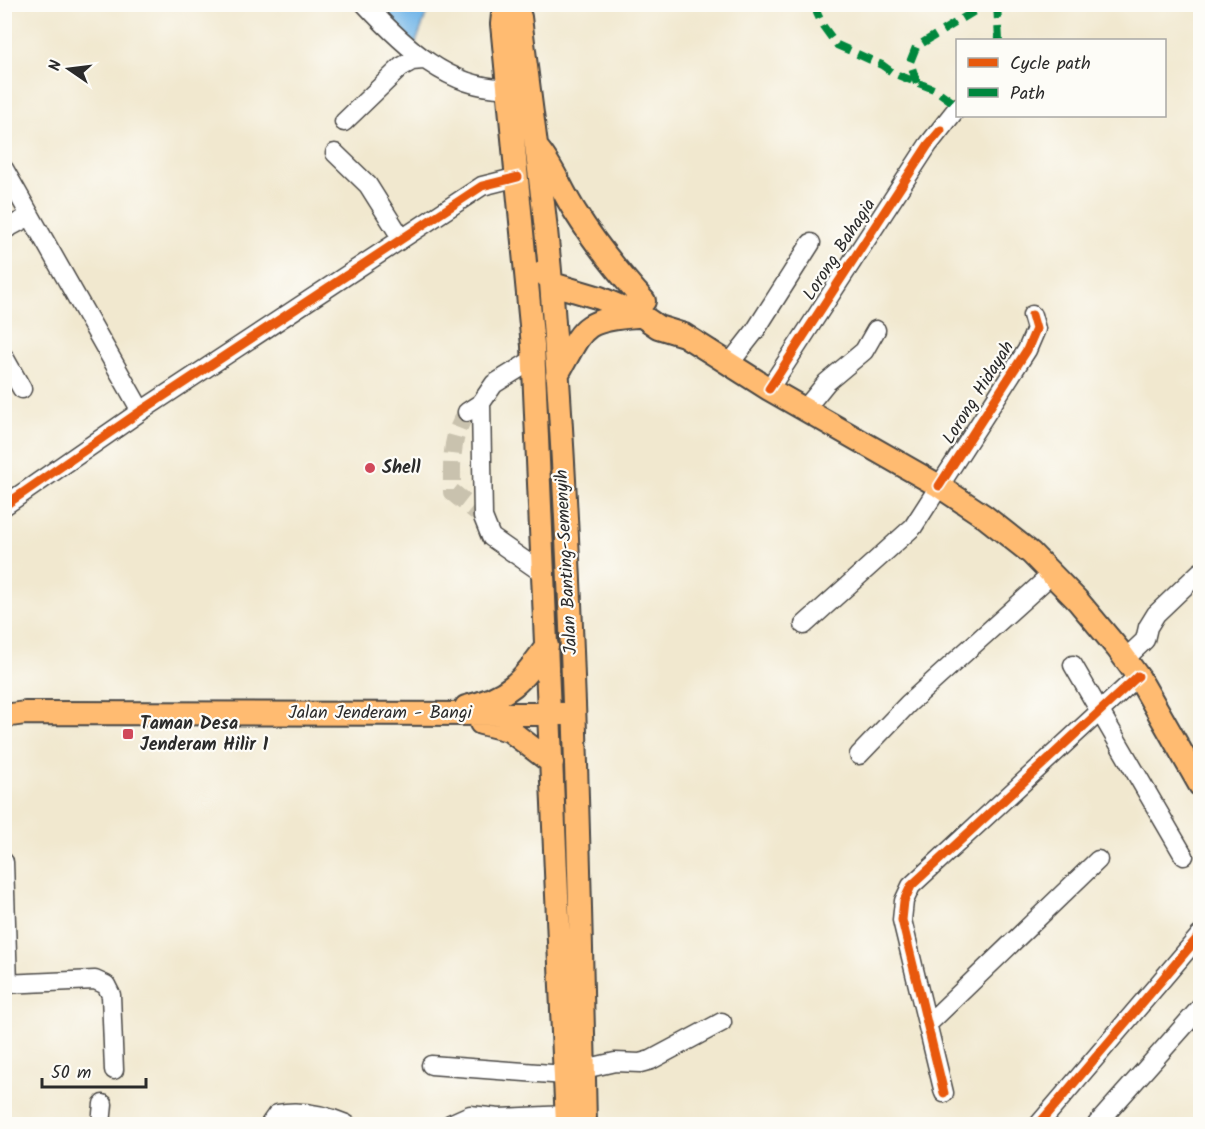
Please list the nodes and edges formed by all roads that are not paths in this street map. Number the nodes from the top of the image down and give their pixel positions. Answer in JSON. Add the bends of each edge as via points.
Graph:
{"nodes":[{"id":1,"x":365,"y":4,"type":"edge"},
{"id":2,"x":504,"y":4,"type":"edge"},
{"id":3,"x":512,"y":4,"type":"edge"},
{"id":4,"x":423,"y":60,"type":"junction"},
{"id":5,"x":510,"y":88,"type":"junction"},
{"id":6,"x":956,"y":108,"type":"edge"},
{"id":7,"x":963,"y":117,"type":"edge"},
{"id":8,"x":344,"y":122,"type":"dead end"},
{"id":9,"x":941,"y":130,"type":"junction"},
{"id":10,"x":535,"y":145,"type":"junction"},
{"id":11,"x":334,"y":153,"type":"dead end"},
{"id":12,"x":4,"y":169,"type":"edge"},
{"id":13,"x":518,"y":177,"type":"junction"},
{"id":14,"x":30,"y":216,"type":"junction"},
{"id":15,"x":4,"y":230,"type":"edge"},
{"id":16,"x":402,"y":239,"type":"junction"},
{"id":17,"x":811,"y":243,"type":"dead end"},
{"id":18,"x":524,"y":246,"type":"junction"},
{"id":19,"x":550,"y":279,"type":"junction"},
{"id":20,"x":643,"y":308,"type":"junction"},
{"id":21,"x":1032,"y":315,"type":"dead end"},
{"id":22,"x":876,"y":330,"type":"dead end"},
{"id":23,"x":534,"y":352,"type":"junction"},
{"id":24,"x":4,"y":357,"type":"edge"},
{"id":25,"x":730,"y":363,"type":"junction"},
{"id":26,"x":557,"y":375,"type":"junction"},
{"id":27,"x":22,"y":389,"type":"dead end"},
{"id":28,"x":769,"y":389,"type":"junction"},
{"id":29,"x":804,"y":410,"type":"junction"},
{"id":30,"x":141,"y":411,"type":"junction"},
{"id":31,"x":939,"y":486,"type":"junction"},
{"id":32,"x":4,"y":506,"type":"edge"},
{"id":33,"x":1200,"y":572,"type":"edge"},
{"id":34,"x":544,"y":574,"type":"junction"},
{"id":35,"x":1052,"y":574,"type":"junction"},
{"id":36,"x":804,"y":625,"type":"dead end"},
{"id":37,"x":547,"y":646,"type":"junction"},
{"id":38,"x":1073,"y":665,"type":"dead end"},
{"id":39,"x":1132,"y":668,"type":"junction"},
{"id":40,"x":1100,"y":712,"type":"junction"},
{"id":41,"x":436,"y":713,"type":"junction"},
{"id":42,"x":550,"y":714,"type":"junction"},
{"id":43,"x":575,"y":714,"type":"junction"},
{"id":44,"x":4,"y":716,"type":"edge"},
{"id":45,"x":859,"y":755,"type":"dead end"},
{"id":46,"x":552,"y":763,"type":"junction"},
{"id":47,"x":1200,"y":785,"type":"edge"},
{"id":48,"x":1184,"y":856,"type":"dead end"},
{"id":49,"x":1098,"y":860,"type":"dead end"},
{"id":50,"x":4,"y":862,"type":"edge"},
{"id":51,"x":1200,"y":934,"type":"edge"},
{"id":52,"x":6,"y":984,"type":"edge"},
{"id":53,"x":1200,"y":1008,"type":"edge"},
{"id":54,"x":722,"y":1022,"type":"dead end"},
{"id":55,"x":928,"y":1024,"type":"junction"},
{"id":56,"x":431,"y":1065,"type":"dead end"},
{"id":57,"x":114,"y":1070,"type":"dead end"},
{"id":58,"x":575,"y":1072,"type":"junction"},
{"id":59,"x":944,"y":1093,"type":"dead end"},
{"id":60,"x":103,"y":1104,"type":"dead end"},
{"id":61,"x":573,"y":1122,"type":"edge"},
{"id":62,"x":101,"y":1125,"type":"edge"},
{"id":63,"x":270,"y":1125,"type":"edge"},
{"id":64,"x":346,"y":1125,"type":"edge"},
{"id":65,"x":450,"y":1125,"type":"edge"},
{"id":66,"x":1039,"y":1125,"type":"edge"},
{"id":67,"x":1097,"y":1125,"type":"edge"}],
"edges":[{"from":1,"to":4,"type":"street"},
{"from":2,"to":5,"type":"main road","name":"Jalan Banting-Semenyih","via":[[502,24]]},
{"from":3,"to":10,"type":"main road","name":"Jalan Banting-Semenyih","via":[[520,16]]},
{"from":4,"to":5,"type":"street","via":[[456,77],[498,89]]},
{"from":4,"to":8,"type":"street","via":[[400,67]]},
{"from":5,"to":13,"type":"main road","name":"Jalan Banting-Semenyih"},
{"from":6,"to":9,"type":"street","name":"Lorong Bahagia"},
{"from":7,"to":9,"type":"street"},
{"from":9,"to":28,"type":"street","name":"Lorong Bahagia"},
{"from":10,"to":19,"type":"main road","name":"Jalan Banting-Semenyih"},
{"from":10,"to":20,"type":"main road","via":[[588,231]]},
{"from":11,"to":16,"type":"street","via":[[368,185]]},
{"from":12,"to":14,"type":"street"},
{"from":13,"to":16,"type":"street","via":[[482,186]]},
{"from":13,"to":18,"type":"main road","name":"Jalan Banting-Semenyih"},
{"from":14,"to":15,"type":"street"},
{"from":14,"to":30,"type":"street"},
{"from":16,"to":30,"type":"street"},
{"from":17,"to":25,"type":"street"},
{"from":18,"to":19,"type":"main road","via":[[533,263]]},
{"from":18,"to":23,"type":"main road","name":"Jalan Banting-Semenyih"},
{"from":19,"to":20,"type":"main road","via":[[556,285]]},
{"from":19,"to":23,"type":"main road","via":[[538,297]]},
{"from":19,"to":26,"type":"main road","name":"Jalan Banting-Semenyih"},
{"from":20,"to":25,"type":"main road","via":[[658,327],[684,335]]},
{"from":20,"to":26,"type":"main road","via":[[586,327]]},
{"from":21,"to":31,"type":"street","name":"Lorong Hidayah","via":[[1036,329],[1027,350]]},
{"from":22,"to":29,"type":"street","via":[[864,351],[826,382]]},
{"from":23,"to":34,"type":"main road","name":"Jalan Banting-Semenyih"},
{"from":23,"to":34,"type":"street","via":[[494,384],[474,407],[483,517],[491,537]]},
{"from":24,"to":27,"type":"street"},
{"from":25,"to":28,"type":"main road"},
{"from":26,"to":43,"type":"main road","name":"Jalan Banting-Semenyih"},
{"from":28,"to":29,"type":"main road"},
{"from":29,"to":31,"type":"main road"},
{"from":30,"to":32,"type":"street"},
{"from":31,"to":35,"type":"main road","via":[[984,516]]},
{"from":31,"to":36,"type":"street","name":"Lorong Hidayah","via":[[913,527]]},
{"from":33,"to":39,"type":"street","via":[[1156,614]]},
{"from":34,"to":37,"type":"main road","name":"Jalan Banting-Semenyih"},
{"from":35,"to":39,"type":"main road"},
{"from":35,"to":45,"type":"street","via":[[908,704]]},
{"from":37,"to":41,"type":"main road","via":[[516,686],[502,696]]},
{"from":37,"to":42,"type":"main road","name":"Jalan Banting-Semenyih"},
{"from":38,"to":40,"type":"street"},
{"from":39,"to":40,"type":"street"},
{"from":39,"to":47,"type":"main road"},
{"from":40,"to":48,"type":"street"},
{"from":40,"to":55,"type":"street","via":[[911,886],[902,920]]},
{"from":41,"to":42,"type":"main road","name":"Jalan Jenderam - Bangi"},
{"from":41,"to":44,"type":"main road","name":"Jalan Jenderam - Bangi"},
{"from":41,"to":46,"type":"main road","via":[[509,729]]},
{"from":42,"to":43,"type":"main road","name":"Jalan Jenderam - Bangi"},
{"from":42,"to":46,"type":"main road","name":"Jalan Banting-Semenyih"},
{"from":43,"to":58,"type":"main road","name":"Jalan Banting-Semenyih"},
{"from":46,"to":58,"type":"main road","name":"Jalan Banting-Semenyih"},
{"from":49,"to":55,"type":"street"},
{"from":50,"to":52,"type":"street"},
{"from":51,"to":66,"type":"street"},
{"from":52,"to":57,"type":"street","via":[[95,980],[106,985],[111,995]]},
{"from":53,"to":67,"type":"street"},
{"from":54,"to":58,"type":"street","via":[[651,1060],[615,1062]]},
{"from":55,"to":59,"type":"street"},
{"from":56,"to":58,"type":"street"},
{"from":58,"to":61,"type":"main road","name":"Jalan Banting-Semenyih"},
{"from":60,"to":62,"type":"street"},
{"from":61,"to":65,"type":"street","via":[[470,1115]]},
{"from":63,"to":64,"type":"street","via":[[277,1114],[290,1112],[330,1118]]}]}
